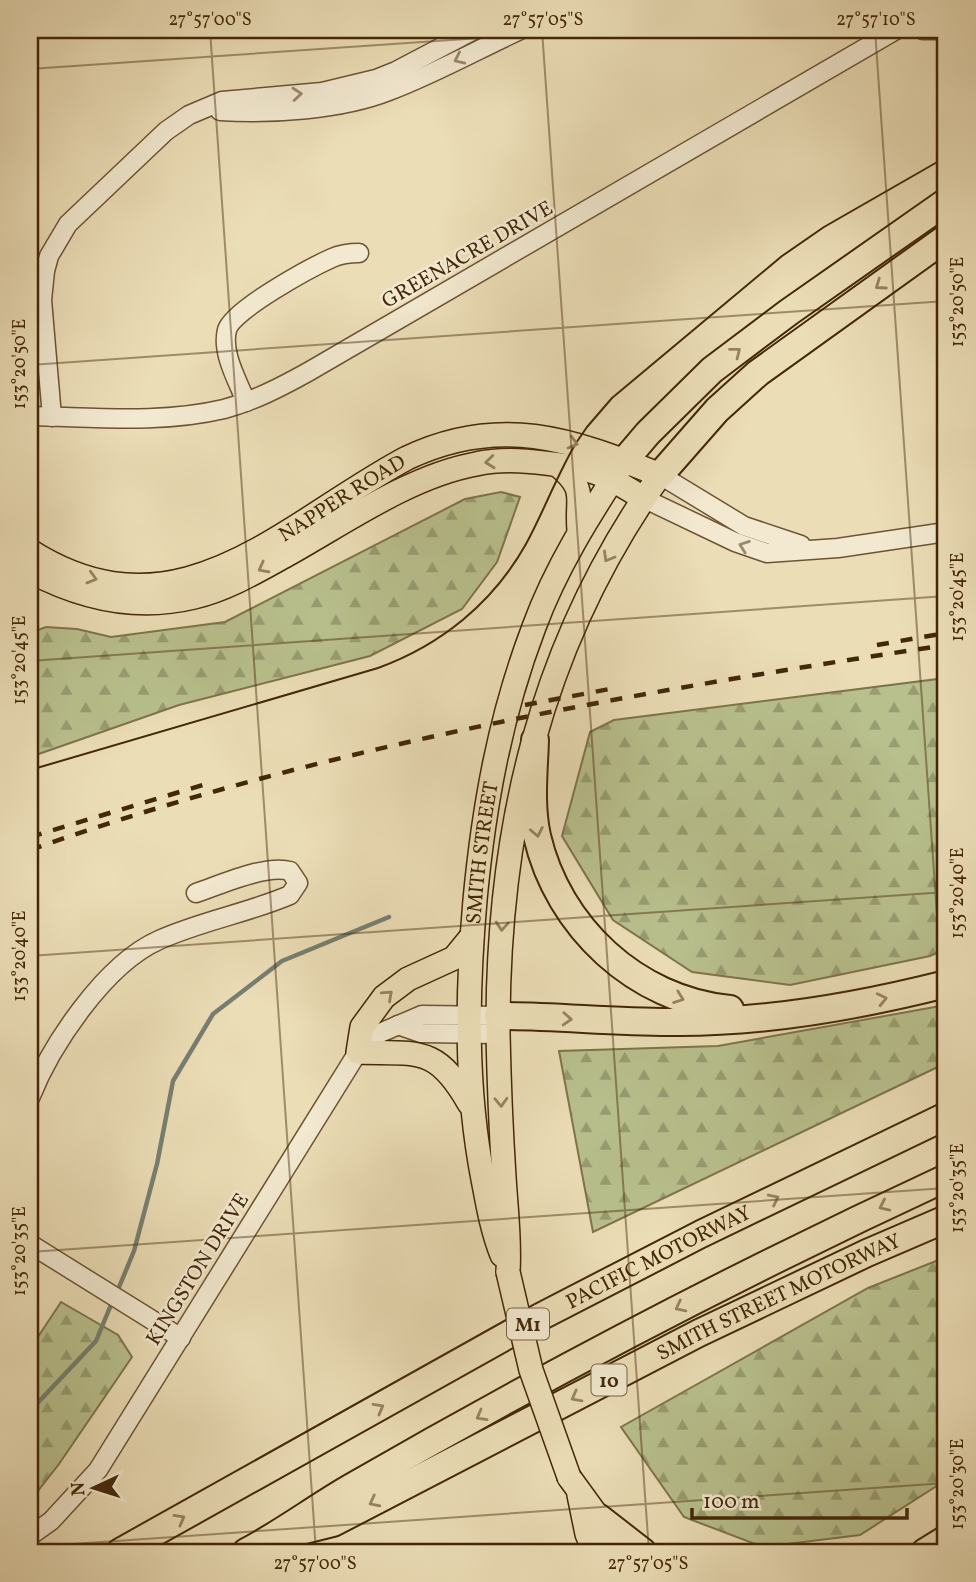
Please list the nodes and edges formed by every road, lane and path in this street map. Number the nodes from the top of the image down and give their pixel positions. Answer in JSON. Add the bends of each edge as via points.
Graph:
{"nodes":[{"id":1,"x":474,"y":30,"type":"edge"},
{"id":2,"x":520,"y":30,"type":"edge"},
{"id":3,"x":896,"y":30,"type":"edge"},
{"id":4,"x":923,"y":30,"type":"edge"},
{"id":5,"x":938,"y":30,"type":"edge"},
{"id":6,"x":206,"y":108,"type":"junction"},
{"id":7,"x":946,"y":202,"type":"edge"},
{"id":8,"x":946,"y":238,"type":"edge"},
{"id":9,"x":359,"y":253,"type":"dead end"},
{"id":10,"x":246,"y":402,"type":"junction"},
{"id":11,"x":30,"y":416,"type":"edge"},
{"id":12,"x":52,"y":417,"type":"junction"},
{"id":13,"x":558,"y":465,"type":"junction"},
{"id":14,"x":618,"y":470,"type":"junction"},
{"id":15,"x":660,"y":475,"type":"junction"},
{"id":16,"x":643,"y":498,"type":"junction"},
{"id":17,"x":946,"y":532,"type":"edge"},
{"id":18,"x":579,"y":533,"type":"junction"},
{"id":19,"x":811,"y":548,"type":"junction"},
{"id":20,"x":30,"y":551,"type":"edge"},
{"id":21,"x":30,"y":571,"type":"edge"},
{"id":22,"x":535,"y":740,"type":"junction"},
{"id":23,"x":196,"y":893,"type":"dead end"},
{"id":24,"x":472,"y":936,"type":"junction"},
{"id":25,"x":946,"y":984,"type":"edge"},
{"id":26,"x":770,"y":1017,"type":"junction"},
{"id":27,"x":468,"y":1025,"type":"junction"},
{"id":28,"x":498,"y":1025,"type":"junction"},
{"id":29,"x":358,"y":1052,"type":"junction"},
{"id":30,"x":30,"y":1098,"type":"edge"},
{"id":31,"x":473,"y":1111,"type":"junction"},
{"id":32,"x":946,"y":1116,"type":"edge"},
{"id":33,"x":946,"y":1178,"type":"edge"},
{"id":34,"x":946,"y":1219,"type":"edge"},
{"id":35,"x":30,"y":1244,"type":"edge"},
{"id":36,"x":508,"y":1272,"type":"junction"},
{"id":37,"x":181,"y":1338,"type":"junction"},
{"id":38,"x":573,"y":1484,"type":"junction"},
{"id":39,"x":598,"y":1517,"type":"junction"},
{"id":40,"x":30,"y":1536,"type":"edge"},
{"id":41,"x":271,"y":1538,"type":"junction"},
{"id":42,"x":946,"y":1539,"type":"edge"},
{"id":43,"x":120,"y":1552,"type":"edge"},
{"id":44,"x":246,"y":1552,"type":"edge"},
{"id":45,"x":595,"y":1552,"type":"edge"},
{"id":46,"x":620,"y":1552,"type":"edge"},
{"id":47,"x":643,"y":1552,"type":"edge"},
{"id":48,"x":926,"y":1552,"type":"edge"}],
"edges":[{"from":6,"to":1,"type":"street","one_way":true,"via":[[222,101],[322,92],[367,82]]},
{"from":2,"to":6,"type":"street","one_way":true,"via":[[367,98],[310,108]]},
{"from":3,"to":10,"type":"street","name":"GREENACRE DRIVE","via":[[308,372]]},
{"from":4,"to":5,"type":"street"},
{"from":6,"to":12,"type":"street","via":[[179,121],[101,192],[68,224],[49,256],[41,300]]},
{"from":14,"to":7,"type":"highway","one_way":true,"via":[[712,370]]},
{"from":8,"to":15,"type":"highway","one_way":true,"via":[[758,373],[717,410]]},
{"from":9,"to":10,"type":"street","via":[[333,258],[233,318],[226,333],[228,354]]},
{"from":10,"to":12,"type":"street","name":"GREENACRE DRIVE","via":[[171,418]]},
{"from":11,"to":12,"type":"street","name":"GREENACRE DRIVE"},
{"from":13,"to":14,"type":"main road","name":"NAPPER ROAD"},
{"from":13,"to":18,"type":"main road","via":[[579,489]]},
{"from":13,"to":21,"type":"main road","name":"NAPPER ROAD","one_way":true,"via":[[494,461],[439,475],[240,580],[192,597],[144,603],[107,600],[75,592]]},
{"from":14,"to":15,"type":"main road","name":"NAPPER ROAD"},
{"from":14,"to":16,"type":"main road","name":"NAPPER ROAD"},
{"from":14,"to":18,"type":"main road","name":"SMITH STREET"},
{"from":20,"to":14,"type":"main road","name":"NAPPER ROAD","one_way":true,"via":[[69,572],[108,583],[173,583],[235,562],[419,452],[491,435],[541,436],[576,443]]},
{"from":15,"to":16,"type":"main road","name":"SMITH STREET"},
{"from":15,"to":19,"type":"street","via":[[744,526]]},
{"from":19,"to":16,"type":"street","one_way":true,"via":[[767,553]]},
{"from":16,"to":22,"type":"main road","name":"SMITH STREET","one_way":true,"via":[[575,622]]},
{"from":17,"to":19,"type":"street"},
{"from":18,"to":24,"type":"main road","name":"SMITH STREET","via":[[547,595],[507,705],[484,815]]},
{"from":22,"to":26,"type":"highway","one_way":true,"via":[[537,834],[556,886],[580,927],[630,973],[668,994]]},
{"from":22,"to":28,"type":"main road","name":"SMITH STREET","one_way":true,"via":[[520,788],[508,856]]},
{"from":23,"to":30,"type":"street","via":[[282,868],[298,883],[290,895],[159,940],[135,954],[108,978],[65,1030]]},
{"from":24,"to":27,"type":"main road","name":"SMITH STREET"},
{"from":29,"to":24,"type":"main road","one_way":true,"via":[[362,1027],[384,997],[408,979],[454,958]]},
{"from":26,"to":25,"type":"highway","one_way":true,"via":[[872,1002]]},
{"from":28,"to":26,"type":"highway","one_way":true},
{"from":27,"to":28,"type":"street","name":"KINGSTON DRIVE"},
{"from":27,"to":29,"type":"street","name":"KINGSTON DRIVE","via":[[422,1015],[380,1033]]},
{"from":27,"to":31,"type":"main road","name":"SMITH STREET"},
{"from":28,"to":36,"type":"main road","name":"SMITH STREET","one_way":true},
{"from":29,"to":31,"type":"main road","via":[[406,1052],[426,1057],[455,1079]]},
{"from":29,"to":37,"type":"street","name":"KINGSTON DRIVE"},
{"from":31,"to":36,"type":"main road","name":"SMITH STREET","via":[[494,1235]]},
{"from":43,"to":32,"type":"highway","name":"PACIFIC MOTORWAY","number":"M1","one_way":true,"via":[[540,1317]]},
{"from":33,"to":41,"type":"highway","one_way":true,"via":[[670,1312],[348,1489]]},
{"from":34,"to":41,"type":"highway","name":"SMITH STREET MOTORWAY","number":"10","one_way":true,"via":[[710,1327],[333,1523]]},
{"from":35,"to":37,"type":"street"},
{"from":36,"to":38,"type":"main road","name":"SMITH STREET","bridge":true,"via":[[531,1370]]},
{"from":37,"to":40,"type":"street","name":"KINGSTON DRIVE","via":[[98,1470],[51,1521]]},
{"from":38,"to":39,"type":"main road","name":"SMITH STREET"},
{"from":38,"to":45,"type":"main road","name":"SMITH STREET"},
{"from":39,"to":46,"type":"main road","name":"SMITH STREET"},
{"from":39,"to":47,"type":"highway"},
{"from":41,"to":44,"type":"highway"},
{"from":42,"to":48,"type":"highway"}]}
